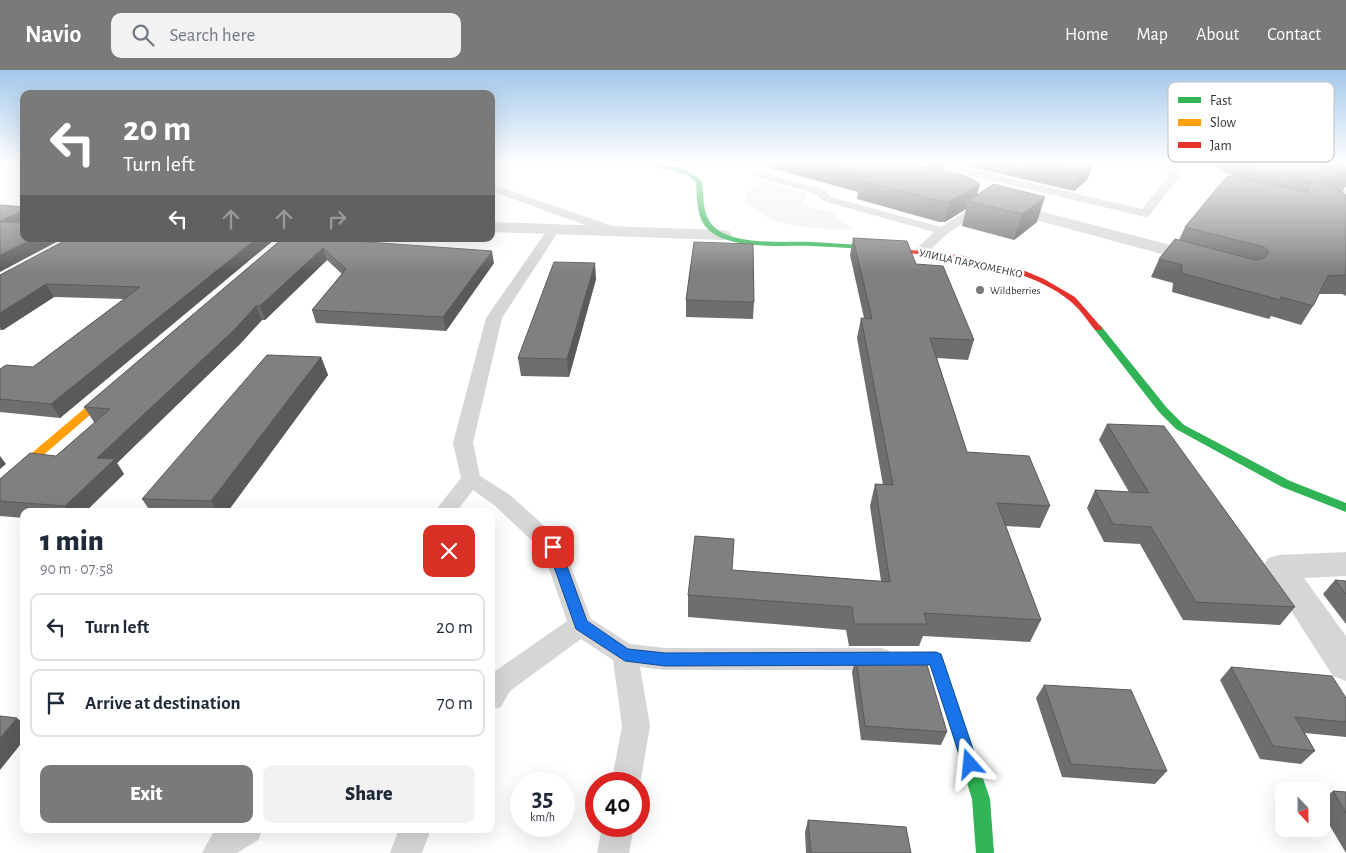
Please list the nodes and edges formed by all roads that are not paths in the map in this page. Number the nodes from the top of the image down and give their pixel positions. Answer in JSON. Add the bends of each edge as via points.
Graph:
{"nodes":[{"id":1,"x":524,"y":199,"type":"edge"},
{"id":2,"x":701,"y":199,"type":"edge"},
{"id":3,"x":826,"y":199,"type":"edge"},
{"id":4,"x":970,"y":199,"type":"edge"},
{"id":5,"x":986,"y":199,"type":"edge"},
{"id":6,"x":1084,"y":199,"type":"edge"},
{"id":7,"x":1157,"y":199,"type":"edge"},
{"id":8,"x":495,"y":226,"type":"edge"},
{"id":9,"x":554,"y":229,"type":"junction"},
{"id":10,"x":943,"y":231,"type":"junction"},
{"id":11,"x":618,"y":232,"type":"junction"},
{"id":12,"x":710,"y":232,"type":"junction"},
{"id":13,"x":920,"y":250,"type":"junction"},
{"id":14,"x":1219,"y":263,"type":"edge"},
{"id":15,"x":121,"y":382,"type":"edge"},
{"id":16,"x":471,"y":479,"type":"junction"},
{"id":17,"x":0,"y":486,"type":"edge"},
{"id":18,"x":448,"y":508,"type":"edge"},
{"id":19,"x":1346,"y":508,"type":"edge"},
{"id":20,"x":1346,"y":564,"type":"edge"},
{"id":21,"x":581,"y":625,"type":"junction"},
{"id":22,"x":625,"y":654,"type":"junction"},
{"id":23,"x":920,"y":659,"type":"joint"},
{"id":24,"x":1346,"y":665,"type":"edge"},
{"id":25,"x":495,"y":691,"type":"edge"},
{"id":26,"x":628,"y":772,"type":"edge"},
{"id":27,"x":239,"y":833,"type":"edge"},
{"id":28,"x":414,"y":833,"type":"edge"},
{"id":29,"x":616,"y":837,"type":"edge"},
{"id":30,"x":218,"y":853,"type":"edge"},
{"id":31,"x":406,"y":853,"type":"edge"},
{"id":32,"x":613,"y":853,"type":"edge"},
{"id":33,"x":985,"y":853,"type":"edge"}],
"edges":[{"from":1,"to":11,"type":"lane"},
{"from":2,"to":12,"type":"street"},
{"from":3,"to":10,"type":"lane"},
{"from":4,"to":10,"type":"lane"},
{"from":5,"to":14,"type":"street"},
{"from":6,"to":7,"type":"lane","via":[[1145,213]]},
{"from":8,"to":9,"type":"street"},
{"from":9,"to":11,"type":"street"},
{"from":9,"to":16,"type":"lane","via":[[494,318],[463,443]]},
{"from":10,"to":13,"type":"lane"},
{"from":11,"to":12,"type":"street"},
{"from":12,"to":13,"type":"street","name":"УЛИЦА ПАРХОМЕНКО","via":[[755,241]]},
{"from":13,"to":19,"type":"street","name":"УЛИЦА ПАРХОМЕНКО","via":[[1029,275],[1061,290],[1076,301],[1180,427],[1286,484]]},
{"from":15,"to":17,"type":"street"},
{"from":16,"to":18,"type":"lane"},
{"from":16,"to":21,"type":"lane","via":[[502,500],[553,547]]},
{"from":20,"to":24,"type":"street","via":[[1279,567]]},
{"from":21,"to":22,"type":"lane"},
{"from":21,"to":25,"type":"lane","via":[[500,683]]},
{"from":22,"to":23,"type":"lane","via":[[665,659]]},
{"from":22,"to":26,"type":"lane","via":[[636,726]]},
{"from":23,"to":33,"type":"street","via":[[981,799]]},
{"from":27,"to":30,"type":"lane","via":[[227,839]]},
{"from":28,"to":31,"type":"lane"},
{"from":29,"to":32,"type":"lane"}]}
